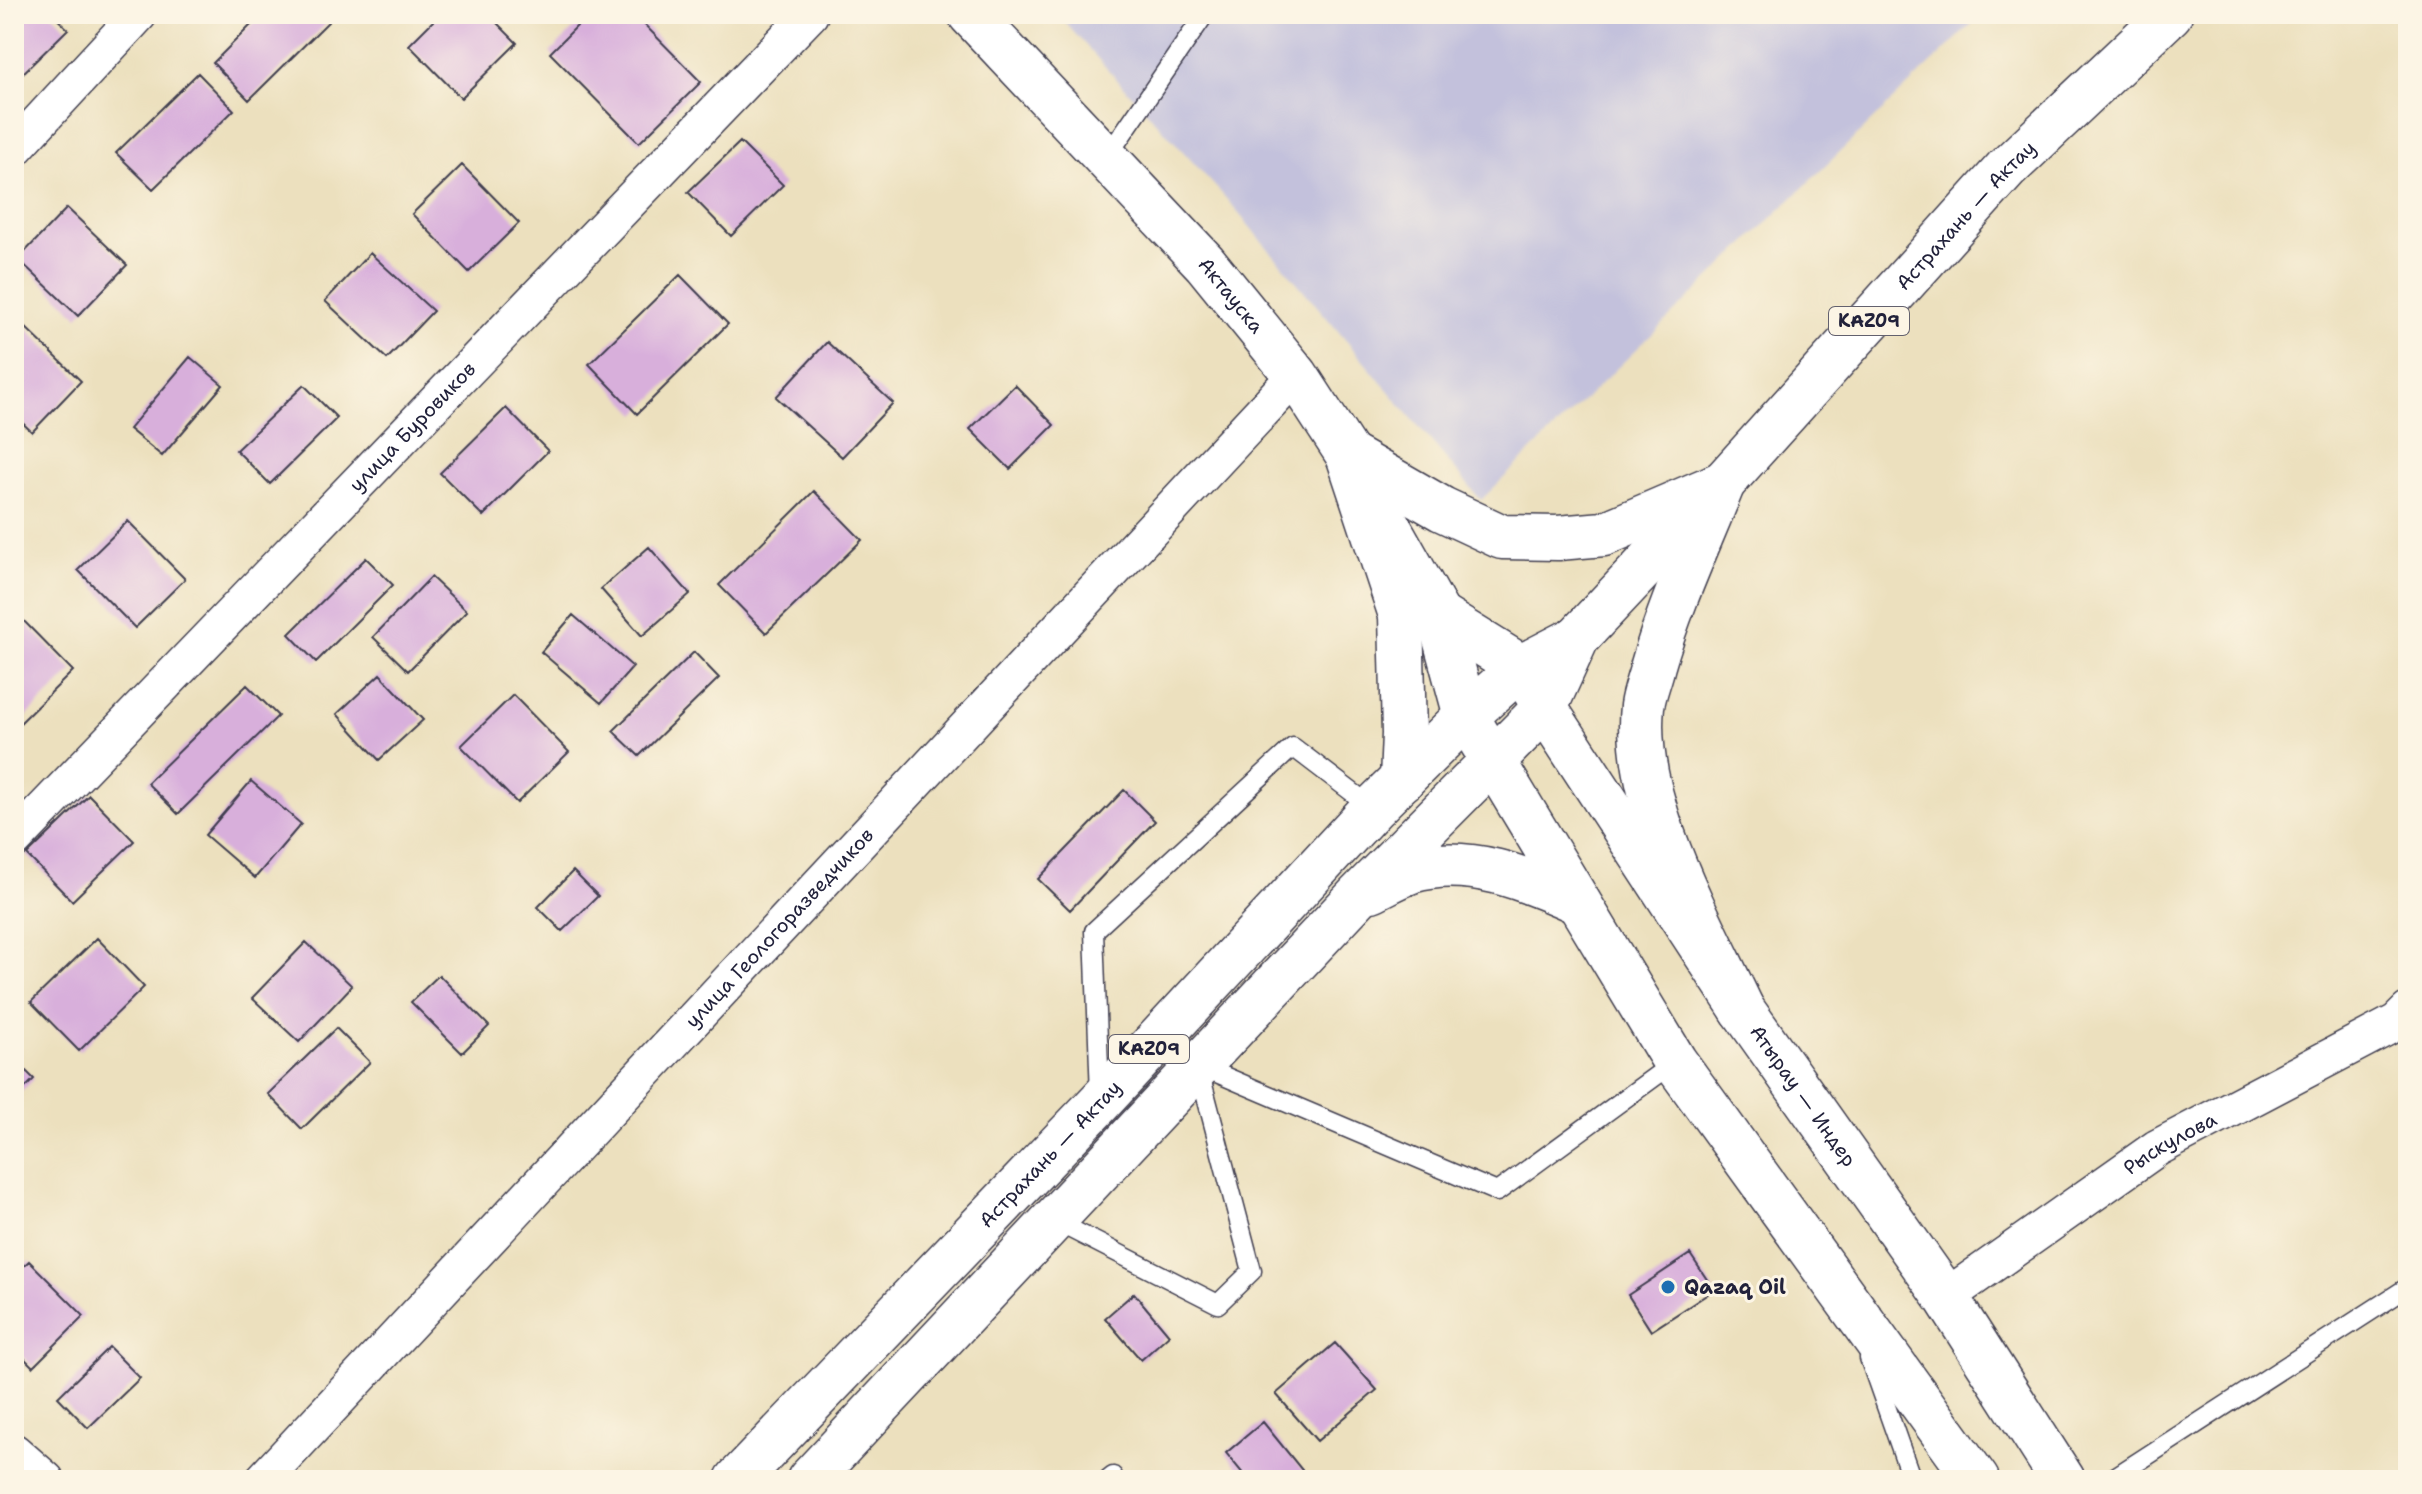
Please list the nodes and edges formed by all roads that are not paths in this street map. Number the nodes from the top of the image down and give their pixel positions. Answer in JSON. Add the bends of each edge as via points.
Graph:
{"nodes":[{"id":1,"x":139,"y":14,"type":"edge"},
{"id":2,"x":810,"y":14,"type":"edge"},
{"id":3,"x":970,"y":14,"type":"edge"},
{"id":4,"x":1205,"y":14,"type":"edge"},
{"id":5,"x":2170,"y":14,"type":"edge"},
{"id":6,"x":14,"y":149,"type":"edge"},
{"id":7,"x":1106,"y":158,"type":"junction"},
{"id":8,"x":1296,"y":375,"type":"junction"},
{"id":9,"x":1348,"y":455,"type":"junction"},
{"id":10,"x":1723,"y":483,"type":"junction"},
{"id":11,"x":1439,"y":616,"type":"junction"},
{"id":12,"x":1577,"y":638,"type":"junction"},
{"id":13,"x":1521,"y":667,"type":"junction"},
{"id":14,"x":1545,"y":708,"type":"junction"},
{"id":15,"x":1466,"y":716,"type":"junction"},
{"id":16,"x":1492,"y":761,"type":"junction"},
{"id":17,"x":1388,"y":794,"type":"junction"},
{"id":18,"x":14,"y":840,"type":"edge"},
{"id":19,"x":1358,"y":896,"type":"junction"},
{"id":20,"x":1578,"y":902,"type":"junction"},
{"id":21,"x":1742,"y":1009,"type":"junction"},
{"id":22,"x":2408,"y":1011,"type":"edge"},
{"id":23,"x":1675,"y":1062,"type":"junction"},
{"id":24,"x":1198,"y":1065,"type":"junction"},
{"id":25,"x":1100,"y":1102,"type":"junction"},
{"id":26,"x":1053,"y":1220,"type":"junction"},
{"id":27,"x":2408,"y":1287,"type":"edge"},
{"id":28,"x":1946,"y":1297,"type":"junction"},
{"id":29,"x":1854,"y":1312,"type":"junction"},
{"id":30,"x":14,"y":1452,"type":"edge"},
{"id":31,"x":46,"y":1480,"type":"edge"},
{"id":32,"x":263,"y":1480,"type":"edge"},
{"id":33,"x":737,"y":1480,"type":"edge"},
{"id":34,"x":809,"y":1480,"type":"edge"},
{"id":35,"x":1912,"y":1480,"type":"edge"},
{"id":36,"x":1977,"y":1480,"type":"edge"},
{"id":37,"x":2063,"y":1480,"type":"edge"},
{"id":38,"x":2110,"y":1480,"type":"edge"}],
"edges":[{"from":1,"to":6,"type":"street"},
{"from":2,"to":18,"type":"street","name":"улица Буровиков"},
{"from":3,"to":7,"type":"main road","name":"Актауска"},
{"from":4,"to":7,"type":"lane"},
{"from":5,"to":10,"type":"main road","name":"Астрахань — Актау","number":"KAZ09","via":[[2006,169]]},
{"from":7,"to":8,"type":"main road","name":"Актауска","via":[[1205,263]]},
{"from":8,"to":9,"type":"main road","name":"Актауска"},
{"from":8,"to":32,"type":"street","name":"улица Геологоразведчиков"},
{"from":9,"to":10,"type":"main road","via":[[1502,537],[1604,534]]},
{"from":9,"to":11,"type":"main road","name":"Актауска"},
{"from":9,"to":17,"type":"main road","via":[[1401,615],[1404,734]]},
{"from":10,"to":12,"type":"main road","name":"Астрахань — Актау","number":"KAZ09"},
{"from":10,"to":21,"type":"main road","via":[[1662,633],[1642,704],[1642,753],[1655,810],[1678,870]]},
{"from":11,"to":13,"type":"main road","name":"Актауска"},
{"from":11,"to":15,"type":"main road","name":"Актауска"},
{"from":12,"to":13,"type":"main road","name":"Астрахань — Актау","number":"KAZ09"},
{"from":12,"to":14,"type":"main road","name":"Астрахань — Актау","number":"KAZ09"},
{"from":13,"to":14,"type":"main road","name":"Актауска"},
{"from":13,"to":15,"type":"main road","name":"Астрахань — Актау","number":"KAZ09"},
{"from":14,"to":16,"type":"main road","name":"Астрахань — Актау","number":"KAZ09"},
{"from":14,"to":21,"type":"main road","name":"Атырау — Индер"},
{"from":15,"to":16,"type":"main road","name":"Актауска"},
{"from":15,"to":17,"type":"main road","name":"Астрахань — Актау","number":"KAZ09"},
{"from":16,"to":19,"type":"main road","name":"Астрахань — Актау","number":"KAZ09"},
{"from":16,"to":20,"type":"main road"},
{"from":17,"to":25,"type":"main road","name":"Астрахань — Актау","number":"KAZ09"},
{"from":17,"to":25,"type":"lane","via":[[1293,747],[1094,931]]},
{"from":19,"to":20,"type":"main road","via":[[1411,871],[1460,865],[1530,880]]},
{"from":19,"to":24,"type":"main road","name":"Астрахань — Актау","number":"KAZ09"},
{"from":20,"to":23,"type":"main road"},
{"from":21,"to":28,"type":"main road","name":"Атырау — Индер"},
{"from":22,"to":28,"type":"street","name":"Рыскулова","via":[[2397,1022],[2157,1148]]},
{"from":23,"to":24,"type":"lane","via":[[1497,1192]]},
{"from":23,"to":29,"type":"main road"},
{"from":24,"to":26,"type":"main road","name":"Астрахань — Актау","number":"KAZ09"},
{"from":24,"to":26,"type":"lane","via":[[1252,1271],[1218,1304]]},
{"from":25,"to":33,"type":"main road","name":"Астрахань — Актау","number":"KAZ09"},
{"from":26,"to":34,"type":"main road","name":"Астрахань — Актау","number":"KAZ09"},
{"from":27,"to":38,"type":"lane"},
{"from":28,"to":37,"type":"main road","name":"Атырау — Индер"},
{"from":29,"to":35,"type":"lane"},
{"from":29,"to":36,"type":"main road"},
{"from":30,"to":31,"type":"street"}]}
